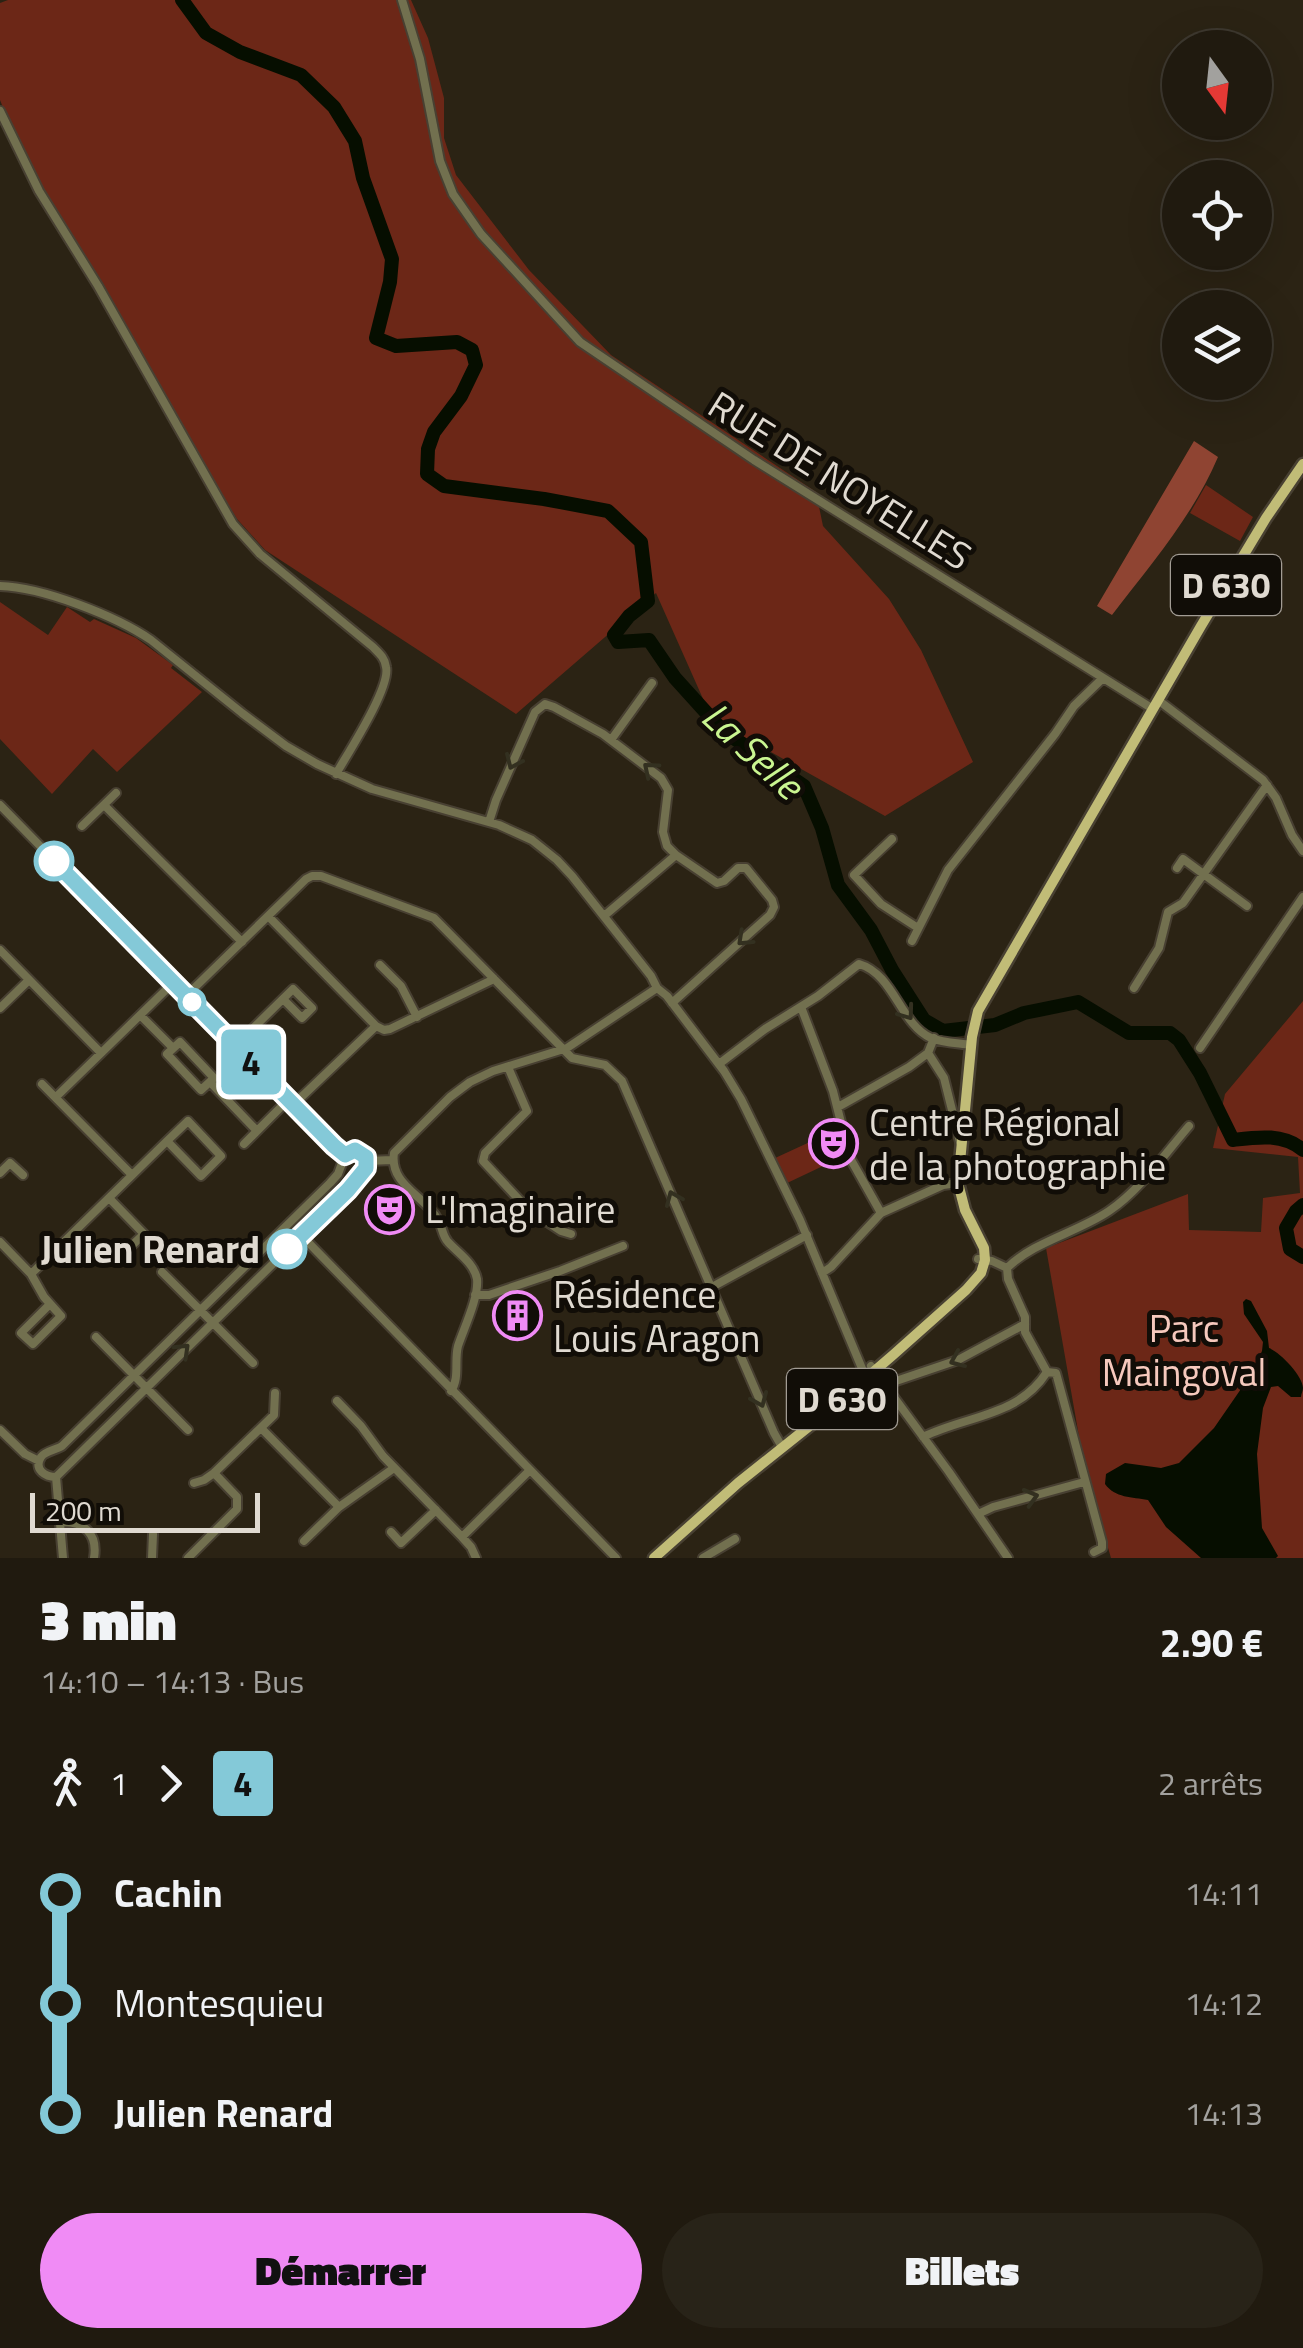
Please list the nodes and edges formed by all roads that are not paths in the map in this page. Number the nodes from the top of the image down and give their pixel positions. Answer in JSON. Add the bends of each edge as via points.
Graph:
{"nodes":[{"id":1,"x":402,"y":0,"type":"edge"},
{"id":2,"x":0,"y":111,"type":"edge"},
{"id":3,"x":1303,"y":464,"type":"edge"},
{"id":4,"x":0,"y":586,"type":"edge"},
{"id":5,"x":1103,"y":678,"type":"junction"},
{"id":6,"x":652,"y":683,"type":"dead end"},
{"id":7,"x":1156,"y":705,"type":"junction"},
{"id":8,"x":611,"y":740,"type":"junction"},
{"id":9,"x":336,"y":774,"type":"junction"},
{"id":10,"x":1267,"y":785,"type":"junction"},
{"id":11,"x":116,"y":792,"type":"dead end"},
{"id":12,"x":0,"y":805,"type":"edge"},
{"id":13,"x":104,"y":805,"type":"junction"},
{"id":14,"x":488,"y":822,"type":"junction"},
{"id":15,"x":82,"y":826,"type":"dead end"},
{"id":16,"x":892,"y":839,"type":"dead end"},
{"id":17,"x":1303,"y":850,"type":"edge"},
{"id":18,"x":676,"y":855,"type":"junction"},
{"id":19,"x":1177,"y":868,"type":"dead end"},
{"id":20,"x":1204,"y":874,"type":"junction"},
{"id":21,"x":1303,"y":897,"type":"edge"},
{"id":22,"x":1248,"y":906,"type":"dead end"},
{"id":23,"x":268,"y":916,"type":"junction"},
{"id":24,"x":604,"y":916,"type":"junction"},
{"id":25,"x":918,"y":928,"type":"junction"},
{"id":26,"x":912,"y":941,"type":"dead end"},
{"id":27,"x":242,"y":942,"type":"junction"},
{"id":28,"x":0,"y":950,"type":"edge"},
{"id":29,"x":380,"y":965,"type":"dead end"},
{"id":30,"x":494,"y":979,"type":"junction"},
{"id":31,"x":29,"y":980,"type":"junction"},
{"id":32,"x":173,"y":983,"type":"junction"},
{"id":33,"x":657,"y":988,"type":"junction"},
{"id":34,"x":1134,"y":988,"type":"dead end"},
{"id":35,"x":186,"y":996,"type":"junction"},
{"id":36,"x":283,"y":999,"type":"dead end"},
{"id":37,"x":672,"y":1004,"type":"junction"},
{"id":38,"x":801,"y":1007,"type":"junction"},
{"id":39,"x":0,"y":1008,"type":"edge"},
{"id":40,"x":140,"y":1015,"type":"junction"},
{"id":41,"x":416,"y":1017,"type":"junction"},
{"id":42,"x":376,"y":1026,"type":"junction"},
{"id":43,"x":934,"y":1038,"type":"junction"},
{"id":44,"x":971,"y":1041,"type":"junction"},
{"id":45,"x":235,"y":1046,"type":"junction"},
{"id":46,"x":174,"y":1048,"type":"junction"},
{"id":47,"x":1200,"y":1048,"type":"dead end"},
{"id":48,"x":563,"y":1050,"type":"junction"},
{"id":49,"x":101,"y":1053,"type":"junction"},
{"id":50,"x":928,"y":1053,"type":"junction"},
{"id":51,"x":719,"y":1064,"type":"junction"},
{"id":52,"x":508,"y":1066,"type":"junction"},
{"id":53,"x":210,"y":1082,"type":"junction"},
{"id":54,"x":42,"y":1084,"type":"dead end"},
{"id":55,"x":56,"y":1097,"type":"junction"},
{"id":56,"x":291,"y":1103,"type":"junction"},
{"id":57,"x":838,"y":1107,"type":"junction"},
{"id":58,"x":1189,"y":1126,"type":"dead end"},
{"id":59,"x":258,"y":1130,"type":"junction"},
{"id":60,"x":168,"y":1141,"type":"junction"},
{"id":61,"x":244,"y":1144,"type":"dead end"},
{"id":62,"x":961,"y":1146,"type":"junction"},
{"id":63,"x":344,"y":1160,"type":"junction"},
{"id":64,"x":392,"y":1160,"type":"junction"},
{"id":65,"x":367,"y":1161,"type":"junction"},
{"id":66,"x":0,"y":1172,"type":"edge"},
{"id":67,"x":360,"y":1174,"type":"junction"},
{"id":68,"x":23,"y":1176,"type":"dead end"},
{"id":69,"x":132,"y":1176,"type":"junction"},
{"id":70,"x":958,"y":1182,"type":"junction"},
{"id":71,"x":109,"y":1198,"type":"junction"},
{"id":72,"x":881,"y":1213,"type":"junction"},
{"id":73,"x":571,"y":1234,"type":"dead end"},
{"id":74,"x":807,"y":1235,"type":"junction"},
{"id":75,"x":301,"y":1236,"type":"junction"},
{"id":76,"x":122,"y":1245,"type":"dead end"},
{"id":77,"x":623,"y":1246,"type":"dead end"},
{"id":78,"x":2,"y":1249,"type":"edge"},
{"id":79,"x":981,"y":1259,"type":"junction"},
{"id":80,"x":1007,"y":1268,"type":"junction"},
{"id":81,"x":162,"y":1272,"type":"dead end"},
{"id":82,"x":822,"y":1272,"type":"junction"},
{"id":83,"x":31,"y":1274,"type":"junction"},
{"id":84,"x":712,"y":1287,"type":"junction"},
{"id":85,"x":474,"y":1295,"type":"junction"},
{"id":86,"x":50,"y":1304,"type":"junction"},
{"id":87,"x":200,"y":1310,"type":"junction"},
{"id":88,"x":212,"y":1322,"type":"junction"},
{"id":89,"x":1025,"y":1324,"type":"junction"},
{"id":90,"x":96,"y":1337,"type":"dead end"},
{"id":91,"x":253,"y":1363,"type":"dead end"},
{"id":92,"x":869,"y":1372,"type":"junction"},
{"id":93,"x":1048,"y":1372,"type":"junction"},
{"id":94,"x":134,"y":1376,"type":"junction"},
{"id":95,"x":885,"y":1386,"type":"junction"},
{"id":96,"x":146,"y":1388,"type":"junction"},
{"id":97,"x":451,"y":1391,"type":"junction"},
{"id":98,"x":275,"y":1393,"type":"dead end"},
{"id":99,"x":337,"y":1401,"type":"dead end"},
{"id":100,"x":261,"y":1428,"type":"junction"},
{"id":101,"x":0,"y":1430,"type":"edge"},
{"id":102,"x":188,"y":1430,"type":"dead end"},
{"id":103,"x":923,"y":1436,"type":"junction"},
{"id":104,"x":781,"y":1444,"type":"junction"},
{"id":105,"x":52,"y":1451,"type":"junction"},
{"id":106,"x":39,"y":1461,"type":"junction"},
{"id":107,"x":394,"y":1468,"type":"junction"},
{"id":108,"x":65,"y":1469,"type":"junction"},
{"id":109,"x":530,"y":1470,"type":"junction"},
{"id":110,"x":214,"y":1473,"type":"junction"},
{"id":111,"x":56,"y":1477,"type":"junction"},
{"id":112,"x":194,"y":1482,"type":"dead end"},
{"id":113,"x":1084,"y":1482,"type":"junction"},
{"id":114,"x":339,"y":1507,"type":"junction"},
{"id":115,"x":436,"y":1510,"type":"junction"},
{"id":116,"x":978,"y":1514,"type":"junction"},
{"id":117,"x":60,"y":1522,"type":"junction"},
{"id":118,"x":391,"y":1532,"type":"dead end"},
{"id":119,"x":153,"y":1534,"type":"dead end"},
{"id":120,"x":462,"y":1536,"type":"junction"},
{"id":121,"x":735,"y":1539,"type":"dead end"},
{"id":122,"x":304,"y":1542,"type":"dead end"},
{"id":123,"x":659,"y":1554,"type":"edge"},
{"id":124,"x":1096,"y":1555,"type":"edge"},
{"id":125,"x":63,"y":1558,"type":"edge"},
{"id":126,"x":94,"y":1558,"type":"edge"},
{"id":127,"x":152,"y":1558,"type":"edge"},
{"id":128,"x":188,"y":1558,"type":"edge"},
{"id":129,"x":476,"y":1558,"type":"edge"},
{"id":130,"x":616,"y":1558,"type":"edge"},
{"id":131,"x":645,"y":1558,"type":"edge"},
{"id":132,"x":703,"y":1558,"type":"edge"},
{"id":133,"x":1008,"y":1558,"type":"edge"},
{"id":134,"x":1082,"y":1558,"type":"edge"}],
"edges":[{"from":1,"to":5,"type":"street","name":"RUE DE NOYELLES","via":[[448,185],[471,222],[574,337],[744,454]]},
{"from":2,"to":9,"type":"street","via":[[39,192],[238,530],[385,662],[381,693]]},
{"from":3,"to":7,"type":"main road","number":"D 630"},
{"from":4,"to":9,"type":"street","via":[[46,593],[135,630],[286,746]]},
{"from":5,"to":7,"type":"street","name":"RUE DE NOYELLES"},
{"from":5,"to":25,"type":"street","via":[[948,870]]},
{"from":6,"to":8,"type":"street"},
{"from":7,"to":10,"type":"street","name":"RUE DE NOYELLES"},
{"from":7,"to":44,"type":"main road","number":"D 630","via":[[982,1003]]},
{"from":8,"to":14,"type":"street","one_way":true,"via":[[554,706],[542,706]]},
{"from":18,"to":8,"type":"street","one_way":true,"via":[[663,835],[666,783]]},
{"from":9,"to":14,"type":"street"},
{"from":10,"to":17,"type":"street"},
{"from":10,"to":20,"type":"street"},
{"from":11,"to":13,"type":"street"},
{"from":12,"to":32,"type":"street"},
{"from":13,"to":15,"type":"street"},
{"from":13,"to":27,"type":"street"},
{"from":14,"to":24,"type":"street","via":[[542,848]]},
{"from":16,"to":25,"type":"street","via":[[854,875],[881,904]]},
{"from":18,"to":24,"type":"street"},
{"from":18,"to":37,"type":"street","one_way":true,"via":[[717,884],[743,866],[774,910]]},
{"from":19,"to":20,"type":"street","via":[[1183,859]]},
{"from":20,"to":22,"type":"street"},
{"from":20,"to":34,"type":"street","via":[[1168,912],[1158,951]]},
{"from":21,"to":47,"type":"street"},
{"from":23,"to":27,"type":"street"},
{"from":23,"to":30,"type":"street","via":[[306,879],[321,876],[432,916]]},
{"from":23,"to":42,"type":"street"},
{"from":24,"to":33,"type":"street"},
{"from":25,"to":26,"type":"street"},
{"from":27,"to":35,"type":"street"},
{"from":28,"to":31,"type":"street"},
{"from":29,"to":41,"type":"street","via":[[400,984]]},
{"from":30,"to":41,"type":"street"},
{"from":30,"to":48,"type":"street"},
{"from":31,"to":39,"type":"street"},
{"from":31,"to":49,"type":"street"},
{"from":32,"to":35,"type":"street"},
{"from":32,"to":40,"type":"street"},
{"from":33,"to":37,"type":"street"},
{"from":33,"to":48,"type":"street"},
{"from":35,"to":45,"type":"street"},
{"from":36,"to":45,"type":"street"},
{"from":37,"to":51,"type":"street"},
{"from":38,"to":43,"type":"street","one_way":true,"via":[[862,964]]},
{"from":38,"to":51,"type":"street"},
{"from":38,"to":57,"type":"street"},
{"from":40,"to":46,"type":"street"},
{"from":40,"to":49,"type":"street"},
{"from":41,"to":42,"type":"street","via":[[387,1030]]},
{"from":42,"to":56,"type":"street"},
{"from":43,"to":44,"type":"street"},
{"from":43,"to":50,"type":"street"},
{"from":44,"to":62,"type":"main road","number":"D 630"},
{"from":45,"to":56,"type":"street"},
{"from":46,"to":53,"type":"street","via":[[180,1042],[214,1078]]},
{"from":46,"to":53,"type":"street","via":[[167,1054],[202,1090]]},
{"from":48,"to":52,"type":"street"},
{"from":84,"to":48,"type":"street","one_way":true,"via":[[624,1086],[606,1065],[577,1061]]},
{"from":49,"to":55,"type":"street"},
{"from":50,"to":57,"type":"street"},
{"from":50,"to":62,"type":"street","via":[[945,1082]]},
{"from":51,"to":74,"type":"street"},
{"from":52,"to":64,"type":"street","via":[[454,1093]]},
{"from":52,"to":73,"type":"street","via":[[527,1111],[484,1161],[529,1209]]},
{"from":53,"to":59,"type":"street"},
{"from":54,"to":55,"type":"street"},
{"from":55,"to":69,"type":"street"},
{"from":56,"to":59,"type":"street"},
{"from":56,"to":63,"type":"street"},
{"from":57,"to":72,"type":"street","via":[[851,1162]]},
{"from":58,"to":80,"type":"street","via":[[1115,1206]]},
{"from":59,"to":61,"type":"street"},
{"from":60,"to":60,"type":"street","via":[[201,1176],[221,1156],[188,1121]]},
{"from":60,"to":69,"type":"street"},
{"from":62,"to":70,"type":"main road","number":"D 630"},
{"from":63,"to":65,"type":"street","via":[[359,1151]]},
{"from":63,"to":67,"type":"street","via":[[348,1174]]},
{"from":63,"to":87,"type":"street","via":[[333,1180]]},
{"from":64,"to":65,"type":"street"},
{"from":64,"to":85,"type":"street","via":[[399,1178],[472,1268]]},
{"from":65,"to":67,"type":"street"},
{"from":66,"to":68,"type":"street","via":[[10,1163]]},
{"from":67,"to":75,"type":"street"},
{"from":69,"to":71,"type":"street"},
{"from":70,"to":72,"type":"street"},
{"from":70,"to":79,"type":"main road","number":"D 630","via":[[984,1248]]},
{"from":71,"to":76,"type":"street","via":[[144,1234],[128,1250]]},
{"from":71,"to":83,"type":"street"},
{"from":72,"to":82,"type":"street"},
{"from":74,"to":82,"type":"street"},
{"from":74,"to":84,"type":"street"},
{"from":75,"to":88,"type":"street"},
{"from":75,"to":97,"type":"street"},
{"from":77,"to":85,"type":"street"},
{"from":78,"to":83,"type":"street"},
{"from":79,"to":80,"type":"street"},
{"from":79,"to":92,"type":"main road","number":"D 630","via":[[971,1285]]},
{"from":80,"to":89,"type":"street"},
{"from":81,"to":87,"type":"street"},
{"from":82,"to":92,"type":"street"},
{"from":83,"to":86,"type":"street"},
{"from":84,"to":104,"type":"street","one_way":true},
{"from":85,"to":97,"type":"street"},
{"from":86,"to":86,"type":"street","via":[[21,1333],[33,1344],[61,1316]]},
{"from":87,"to":88,"type":"street"},
{"from":87,"to":94,"type":"street"},
{"from":88,"to":91,"type":"street"},
{"from":96,"to":88,"type":"street","one_way":true},
{"from":89,"to":93,"type":"street"},
{"from":89,"to":95,"type":"street","one_way":true,"via":[[958,1360]]},
{"from":90,"to":94,"type":"street"},
{"from":92,"to":95,"type":"street"},
{"from":92,"to":104,"type":"main road","number":"D 630"},
{"from":93,"to":103,"type":"street","via":[[1011,1406]]},
{"from":93,"to":113,"type":"street","via":[[1056,1373]]},
{"from":94,"to":96,"type":"street"},
{"from":94,"to":105,"type":"street"},
{"from":95,"to":103,"type":"street"},
{"from":96,"to":102,"type":"street"},
{"from":96,"to":108,"type":"street"},
{"from":97,"to":109,"type":"street"},
{"from":98,"to":100,"type":"street","via":[[275,1412]]},
{"from":99,"to":107,"type":"street"},
{"from":100,"to":110,"type":"street"},
{"from":100,"to":114,"type":"street"},
{"from":101,"to":106,"type":"street"},
{"from":103,"to":116,"type":"street"},
{"from":104,"to":123,"type":"main road","number":"D 630"},
{"from":105,"to":106,"type":"street"},
{"from":105,"to":108,"type":"street","via":[[64,1457]]},
{"from":106,"to":111,"type":"street","via":[[43,1474]]},
{"from":107,"to":114,"type":"street"},
{"from":107,"to":115,"type":"street"},
{"from":108,"to":111,"type":"street"},
{"from":109,"to":120,"type":"street"},
{"from":109,"to":130,"type":"street"},
{"from":110,"to":112,"type":"street"},
{"from":110,"to":128,"type":"street","via":[[238,1506]]},
{"from":111,"to":117,"type":"street"},
{"from":116,"to":113,"type":"street","one_way":true},
{"from":113,"to":124,"type":"street","via":[[1102,1546]]},
{"from":114,"to":122,"type":"street"},
{"from":115,"to":118,"type":"street","via":[[401,1543]]},
{"from":115,"to":120,"type":"street"},
{"from":116,"to":133,"type":"street"},
{"from":117,"to":125,"type":"street"},
{"from":117,"to":126,"type":"street","via":[[87,1529]]},
{"from":119,"to":127,"type":"street"},
{"from":120,"to":129,"type":"street"},
{"from":121,"to":132,"type":"street"},
{"from":123,"to":131,"type":"main road","number":"D 630"},
{"from":124,"to":134,"type":"street"}]}
